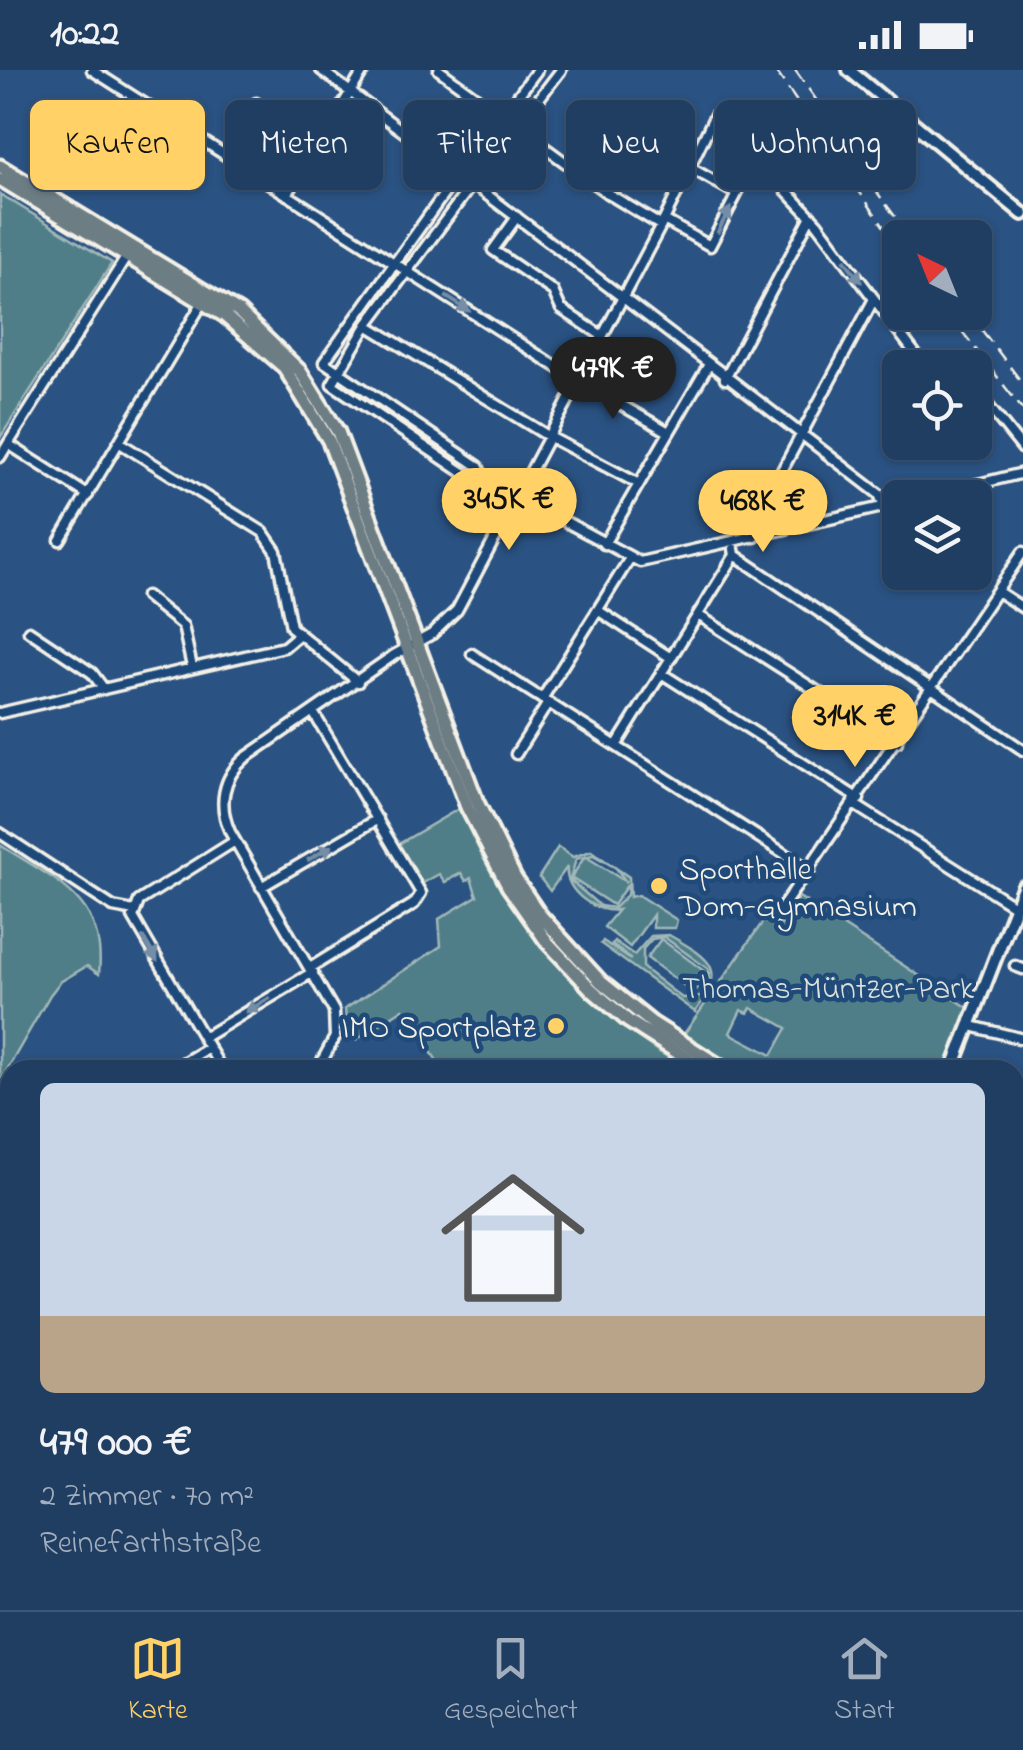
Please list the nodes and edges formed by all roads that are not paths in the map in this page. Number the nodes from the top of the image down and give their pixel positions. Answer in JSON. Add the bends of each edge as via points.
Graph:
{"nodes":[{"id":1,"x":92,"y":70,"type":"edge"},
{"id":2,"x":321,"y":70,"type":"edge"},
{"id":3,"x":364,"y":70,"type":"edge"},
{"id":4,"x":439,"y":70,"type":"edge"},
{"id":5,"x":537,"y":70,"type":"edge"},
{"id":6,"x":561,"y":70,"type":"edge"},
{"id":7,"x":849,"y":70,"type":"edge"},
{"id":8,"x":350,"y":92,"type":"junction"},
{"id":9,"x":345,"y":100,"type":"edge"},
{"id":10,"x":481,"y":100,"type":"edge"},
{"id":11,"x":515,"y":100,"type":"edge"},
{"id":12,"x":538,"y":100,"type":"edge"},
{"id":13,"x":403,"y":131,"type":"edge"},
{"id":14,"x":546,"y":147,"type":"edge"},
{"id":15,"x":695,"y":155,"type":"edge"},
{"id":16,"x":0,"y":166,"type":"edge"},
{"id":17,"x":695,"y":170,"type":"edge"},
{"id":18,"x":0,"y":179,"type":"edge"},
{"id":19,"x":290,"y":190,"type":"edge"},
{"id":20,"x":446,"y":190,"type":"edge"},
{"id":21,"x":468,"y":190,"type":"edge"},
{"id":22,"x":481,"y":190,"type":"edge"},
{"id":23,"x":678,"y":190,"type":"edge"},
{"id":24,"x":287,"y":195,"type":"junction"},
{"id":25,"x":1023,"y":214,"type":"edge"},
{"id":26,"x":811,"y":216,"type":"junction"},
{"id":27,"x":517,"y":217,"type":"junction"},
{"id":28,"x":662,"y":222,"type":"junction"},
{"id":29,"x":127,"y":256,"type":"junction"},
{"id":30,"x":392,"y":264,"type":"junction"},
{"id":31,"x":406,"y":272,"type":"junction"},
{"id":32,"x":623,"y":294,"type":"junction"},
{"id":33,"x":874,"y":300,"type":"junction"},
{"id":34,"x":203,"y":302,"type":"junction"},
{"id":35,"x":367,"y":325,"type":"junction"},
{"id":36,"x":601,"y":335,"type":"junction"},
{"id":37,"x":912,"y":350,"type":"edge"},
{"id":38,"x":708,"y":366,"type":"junction"},
{"id":39,"x":336,"y":373,"type":"junction"},
{"id":40,"x":725,"y":379,"type":"junction"},
{"id":41,"x":577,"y":380,"type":"junction"},
{"id":42,"x":992,"y":410,"type":"edge"},
{"id":43,"x":667,"y":430,"type":"junction"},
{"id":44,"x":801,"y":434,"type":"junction"},
{"id":45,"x":548,"y":436,"type":"junction"},
{"id":46,"x":120,"y":443,"type":"junction"},
{"id":47,"x":8,"y":444,"type":"junction"},
{"id":48,"x":1023,"y":449,"type":"edge"},
{"id":49,"x":0,"y":457,"type":"edge"},
{"id":50,"x":1023,"y":474,"type":"edge"},
{"id":51,"x":992,"y":481,"type":"edge"},
{"id":52,"x":637,"y":484,"type":"junction"},
{"id":53,"x":88,"y":495,"type":"junction"},
{"id":54,"x":517,"y":497,"type":"junction"},
{"id":55,"x":882,"y":501,"type":"edge"},
{"id":56,"x":882,"y":506,"type":"edge"},
{"id":57,"x":755,"y":537,"type":"junction"},
{"id":58,"x":60,"y":540,"type":"dead end"},
{"id":59,"x":732,"y":542,"type":"junction"},
{"id":60,"x":604,"y":544,"type":"junction"},
{"id":61,"x":1023,"y":552,"type":"edge"},
{"id":62,"x":735,"y":554,"type":"junction"},
{"id":63,"x":630,"y":558,"type":"junction"},
{"id":64,"x":997,"y":591,"type":"junction"},
{"id":65,"x":146,"y":596,"type":"dead end"},
{"id":66,"x":1023,"y":608,"type":"edge"},
{"id":67,"x":599,"y":611,"type":"junction"},
{"id":68,"x":698,"y":615,"type":"junction"},
{"id":69,"x":29,"y":632,"type":"dead end"},
{"id":70,"x":297,"y":636,"type":"junction"},
{"id":71,"x":414,"y":644,"type":"junction"},
{"id":72,"x":472,"y":654,"type":"dead end"},
{"id":73,"x":671,"y":658,"type":"junction"},
{"id":74,"x":192,"y":668,"type":"junction"},
{"id":75,"x":661,"y":673,"type":"junction"},
{"id":76,"x":358,"y":682,"type":"junction"},
{"id":77,"x":104,"y":689,"type":"junction"},
{"id":78,"x":932,"y":692,"type":"junction"},
{"id":79,"x":545,"y":701,"type":"junction"},
{"id":80,"x":313,"y":712,"type":"junction"},
{"id":81,"x":0,"y":713,"type":"edge"},
{"id":82,"x":897,"y":742,"type":"junction"},
{"id":83,"x":616,"y":746,"type":"junction"},
{"id":84,"x":1023,"y":750,"type":"edge"},
{"id":85,"x":516,"y":754,"type":"dead end"},
{"id":86,"x":857,"y":802,"type":"junction"},
{"id":87,"x":378,"y":819,"type":"junction"},
{"id":88,"x":0,"y":833,"type":"edge"},
{"id":89,"x":235,"y":841,"type":"junction"},
{"id":90,"x":810,"y":870,"type":"junction"},
{"id":91,"x":262,"y":886,"type":"junction"},
{"id":92,"x":1022,"y":893,"type":"edge"},
{"id":93,"x":522,"y":899,"type":"junction"},
{"id":94,"x":1016,"y":907,"type":"junction"},
{"id":95,"x":134,"y":911,"type":"junction"},
{"id":96,"x":775,"y":918,"type":"dead end"},
{"id":97,"x":1011,"y":964,"type":"edge"},
{"id":98,"x":311,"y":970,"type":"junction"},
{"id":99,"x":971,"y":1026,"type":"junction"},
{"id":100,"x":202,"y":1038,"type":"junction"},
{"id":101,"x":1023,"y":1039,"type":"edge"},
{"id":102,"x":208,"y":1048,"type":"junction"},
{"id":103,"x":188,"y":1060,"type":"edge"},
{"id":104,"x":216,"y":1060,"type":"edge"},
{"id":105,"x":323,"y":1060,"type":"edge"},
{"id":106,"x":691,"y":1060,"type":"edge"},
{"id":107,"x":711,"y":1060,"type":"edge"},
{"id":108,"x":956,"y":1060,"type":"edge"}],
"edges":[{"from":1,"to":24,"type":"street"},
{"from":2,"to":8,"type":"street"},
{"from":3,"to":8,"type":"street"},
{"from":4,"to":10,"type":"street"},
{"from":5,"to":11,"type":"street"},
{"from":6,"to":12,"type":"street"},
{"from":7,"to":25,"type":"main road"},
{"from":8,"to":9,"type":"street"},
{"from":8,"to":13,"type":"street"},
{"from":14,"to":28,"type":"street","via":[[607,193]]},
{"from":15,"to":26,"type":"street","via":[[715,114]]},
{"from":16,"to":71,"type":"main road","via":[[239,312],[282,349],[338,432]]},
{"from":28,"to":17,"type":"street","one_way":true,"via":[[710,246],[737,194]]},
{"from":18,"to":29,"type":"main road"},
{"from":19,"to":24,"type":"street"},
{"from":20,"to":30,"type":"street"},
{"from":21,"to":31,"type":"street"},
{"from":22,"to":27,"type":"street"},
{"from":23,"to":28,"type":"street"},
{"from":24,"to":30,"type":"street"},
{"from":26,"to":33,"type":"street","one_way":true},
{"from":26,"to":40,"type":"street"},
{"from":27,"to":32,"type":"street"},
{"from":27,"to":36,"type":"street","via":[[493,250]]},
{"from":28,"to":32,"type":"street"},
{"from":29,"to":34,"type":"main road"},
{"from":29,"to":47,"type":"street"},
{"from":30,"to":31,"type":"street"},
{"from":30,"to":39,"type":"street","via":[[324,362]]},
{"from":31,"to":35,"type":"street"},
{"from":31,"to":41,"type":"street","one_way":true},
{"from":32,"to":36,"type":"street"},
{"from":32,"to":38,"type":"street"},
{"from":33,"to":37,"type":"street"},
{"from":33,"to":44,"type":"street"},
{"from":34,"to":46,"type":"street"},
{"from":34,"to":71,"type":"main road","via":[[273,355],[314,410]]},
{"from":35,"to":39,"type":"street"},
{"from":35,"to":45,"type":"street"},
{"from":36,"to":41,"type":"street"},
{"from":38,"to":40,"type":"street"},
{"from":38,"to":43,"type":"street"},
{"from":39,"to":54,"type":"street","via":[[332,384],[471,478],[484,477]]},
{"from":40,"to":44,"type":"street"},
{"from":41,"to":43,"type":"street"},
{"from":41,"to":45,"type":"street"},
{"from":42,"to":48,"type":"street"},
{"from":43,"to":52,"type":"street"},
{"from":44,"to":55,"type":"street"},
{"from":44,"to":57,"type":"street","via":[[755,521]]},
{"from":45,"to":52,"type":"street"},
{"from":45,"to":54,"type":"street"},
{"from":46,"to":53,"type":"street"},
{"from":46,"to":70,"type":"street","via":[[263,532],[276,551]]},
{"from":47,"to":49,"type":"street"},
{"from":47,"to":53,"type":"street"},
{"from":50,"to":51,"type":"street"},
{"from":52,"to":60,"type":"street"},
{"from":53,"to":58,"type":"street"},
{"from":54,"to":60,"type":"street"},
{"from":54,"to":71,"type":"street","via":[[462,602],[440,629]]},
{"from":56,"to":57,"type":"street"},
{"from":57,"to":59,"type":"street"},
{"from":59,"to":62,"type":"street"},
{"from":59,"to":63,"type":"street","via":[[648,562]]},
{"from":60,"to":63,"type":"street"},
{"from":61,"to":64,"type":"street"},
{"from":62,"to":68,"type":"street"},
{"from":62,"to":78,"type":"street"},
{"from":63,"to":67,"type":"street"},
{"from":64,"to":66,"type":"street"},
{"from":64,"to":78,"type":"street"},
{"from":65,"to":74,"type":"street","via":[[183,626]]},
{"from":67,"to":73,"type":"street"},
{"from":67,"to":79,"type":"street"},
{"from":68,"to":73,"type":"street"},
{"from":68,"to":82,"type":"street"},
{"from":69,"to":77,"type":"street","via":[[92,673]]},
{"from":70,"to":74,"type":"street","via":[[284,647]]},
{"from":70,"to":76,"type":"street"},
{"from":71,"to":76,"type":"street"},
{"from":71,"to":93,"type":"main road"},
{"from":72,"to":79,"type":"street"},
{"from":73,"to":75,"type":"street"},
{"from":74,"to":77,"type":"street"},
{"from":75,"to":83,"type":"street"},
{"from":75,"to":86,"type":"street"},
{"from":76,"to":80,"type":"street"},
{"from":77,"to":81,"type":"street"},
{"from":78,"to":82,"type":"street"},
{"from":78,"to":84,"type":"street"},
{"from":79,"to":83,"type":"street"},
{"from":79,"to":85,"type":"street"},
{"from":80,"to":87,"type":"street"},
{"from":80,"to":89,"type":"street","via":[[231,773],[222,806]]},
{"from":82,"to":86,"type":"street"},
{"from":83,"to":90,"type":"street"},
{"from":86,"to":90,"type":"street"},
{"from":86,"to":94,"type":"street"},
{"from":91,"to":87,"type":"street","one_way":true},
{"from":87,"to":98,"type":"street","via":[[421,897]]},
{"from":88,"to":95,"type":"street","via":[[112,907]]},
{"from":89,"to":91,"type":"street"},
{"from":89,"to":95,"type":"street","via":[[139,901]]},
{"from":90,"to":96,"type":"street"},
{"from":91,"to":98,"type":"street"},
{"from":92,"to":94,"type":"main road"},
{"from":93,"to":106,"type":"main road","via":[[569,967]]},
{"from":93,"to":107,"type":"main road","via":[[619,998]]},
{"from":94,"to":97,"type":"main road"},
{"from":95,"to":100,"type":"street","one_way":true,"via":[[134,923]]},
{"from":97,"to":99,"type":"main road"},
{"from":98,"to":100,"type":"street","one_way":true},
{"from":98,"to":105,"type":"street","via":[[336,1021]]},
{"from":99,"to":101,"type":"street"},
{"from":99,"to":108,"type":"main road"},
{"from":100,"to":102,"type":"street"},
{"from":102,"to":103,"type":"street"},
{"from":102,"to":104,"type":"street"}]}
